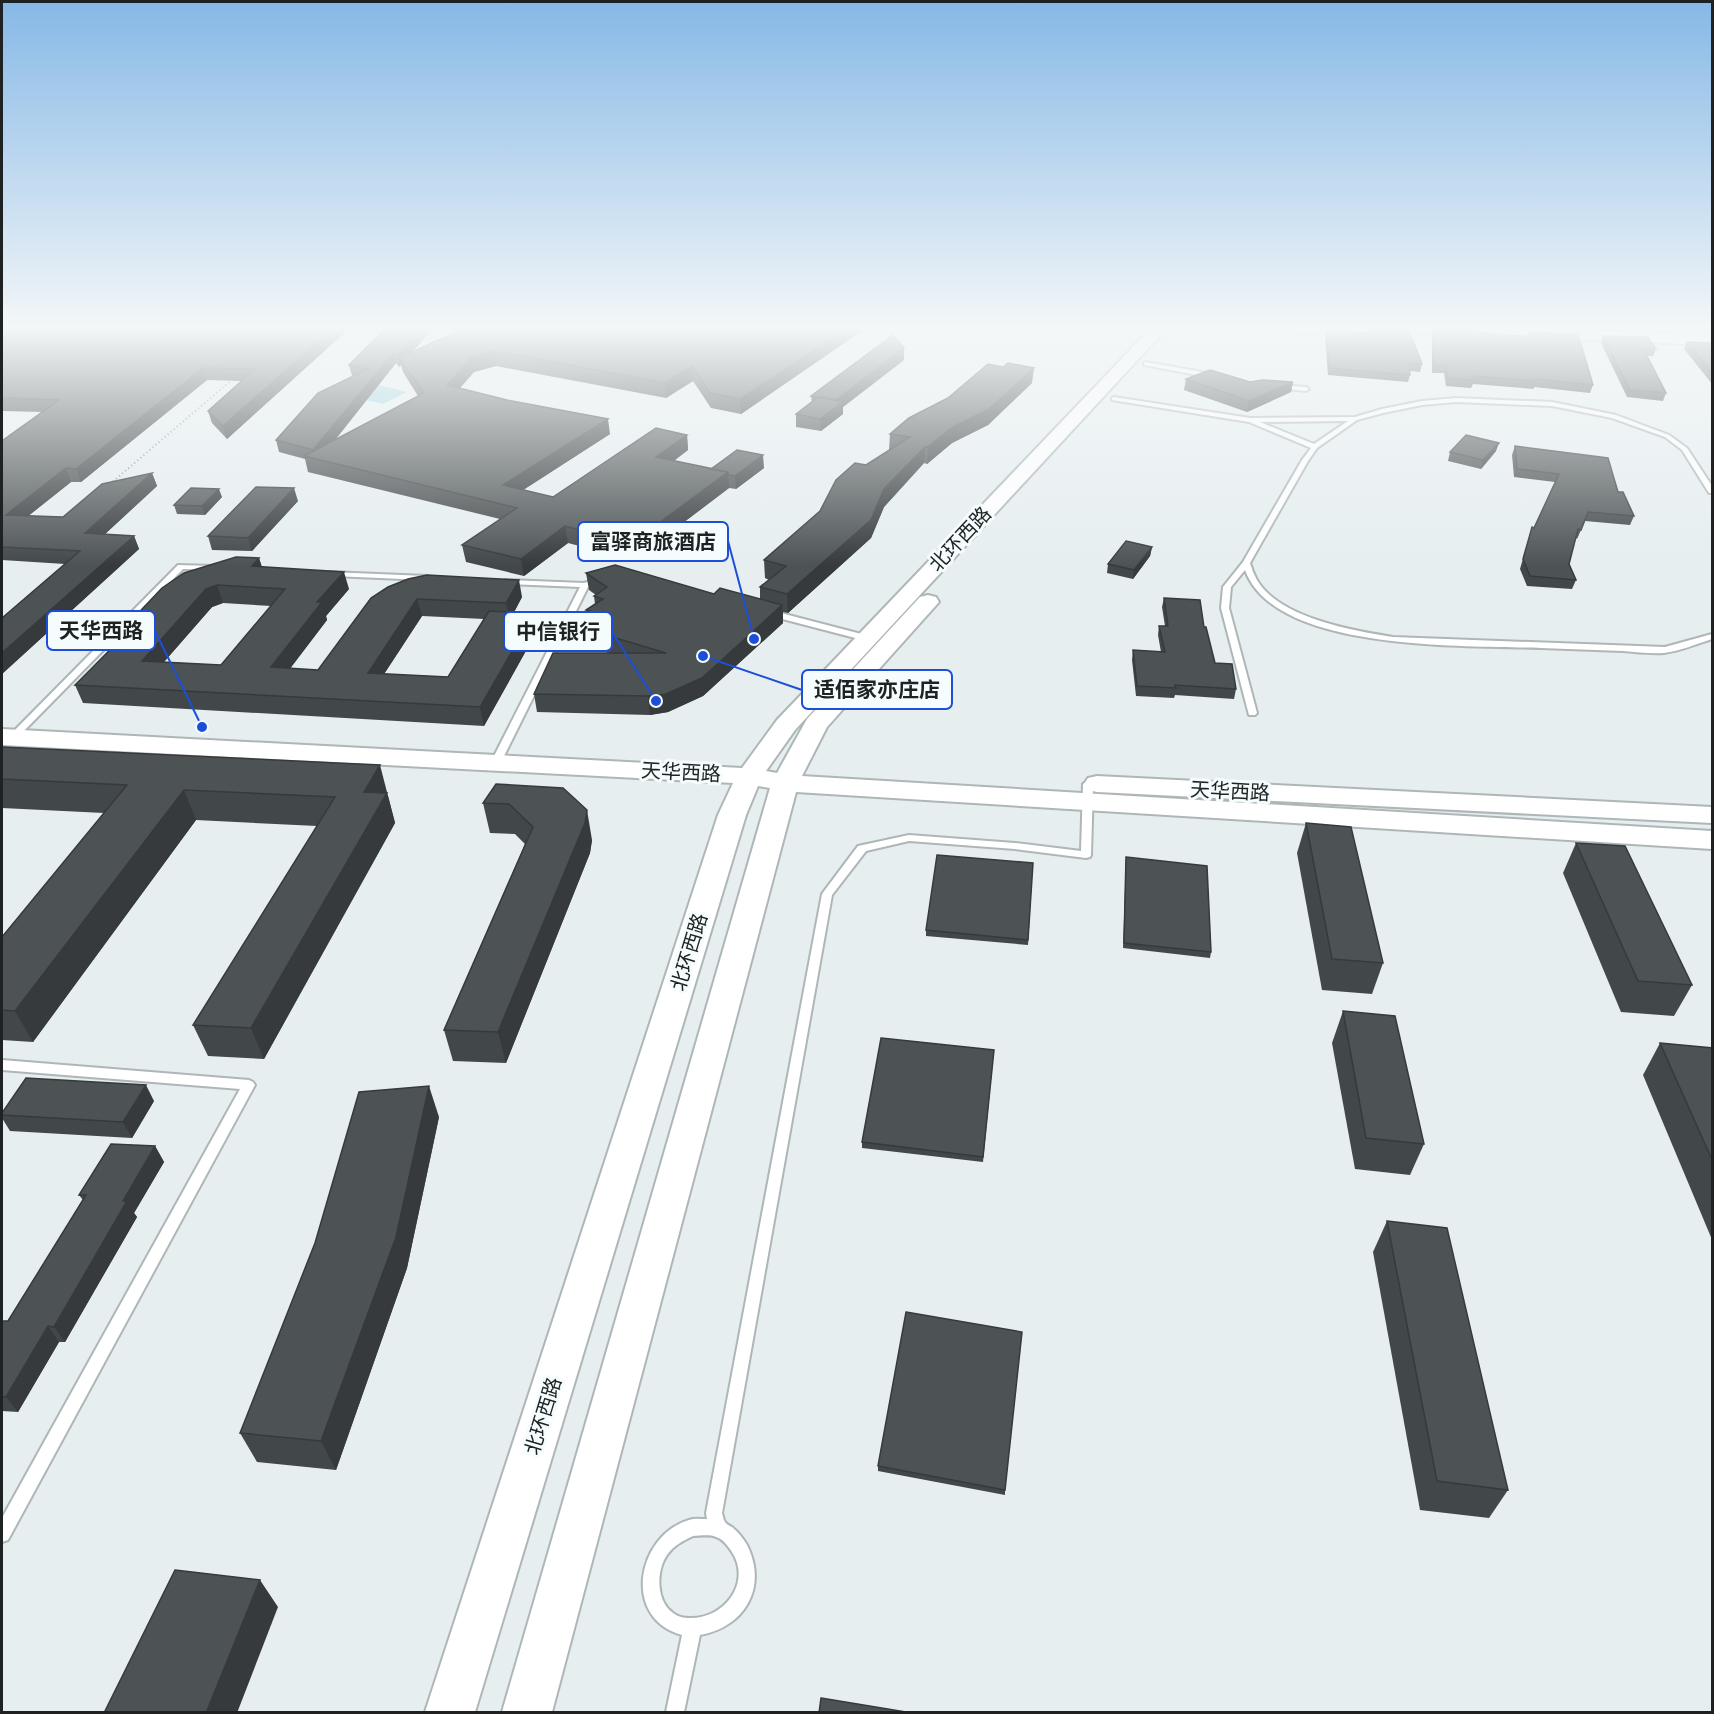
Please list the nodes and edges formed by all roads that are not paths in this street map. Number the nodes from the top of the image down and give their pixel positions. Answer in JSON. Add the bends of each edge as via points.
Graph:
{"nodes":[{"id":1,"x":1085,"y":406,"type":"edge"},
{"id":2,"x":1108,"y":406,"type":"edge"},
{"id":3,"x":1159,"y":406,"type":"edge"},
{"id":4,"x":1409,"y":406,"type":"edge"},
{"id":5,"x":1567,"y":406,"type":"edge"},
{"id":6,"x":1355,"y":419,"type":"junction"},
{"id":7,"x":1250,"y":420,"type":"junction"},
{"id":8,"x":1315,"y":447,"type":"junction"},
{"id":9,"x":1713,"y":491,"type":"edge"},
{"id":10,"x":1246,"y":563,"type":"junction"},
{"id":11,"x":229,"y":569,"type":"edge"},
{"id":12,"x":324,"y":573,"type":"edge"},
{"id":13,"x":443,"y":579,"type":"edge"},
{"id":14,"x":609,"y":579,"type":"edge"},
{"id":15,"x":490,"y":581,"type":"edge"},
{"id":16,"x":585,"y":585,"type":"junction"},
{"id":17,"x":765,"y":612,"type":"edge"},
{"id":18,"x":1713,"y":637,"type":"edge"},
{"id":19,"x":866,"y":638,"type":"junction"},
{"id":20,"x":1252,"y":713,"type":"dead end"},
{"id":21,"x":7,"y":737,"type":"edge"},
{"id":22,"x":496,"y":762,"type":"junction"},
{"id":23,"x":790,"y":774,"type":"junction"},
{"id":24,"x":749,"y":776,"type":"junction"},
{"id":25,"x":1088,"y":793,"type":"junction"},
{"id":26,"x":1713,"y":815,"type":"edge"},
{"id":27,"x":1713,"y":840,"type":"edge"},
{"id":28,"x":2,"y":1065,"type":"edge"},
{"id":29,"x":718,"y":1528,"type":"junction"},
{"id":30,"x":2,"y":1534,"type":"edge"},
{"id":31,"x":692,"y":1629,"type":"junction"},
{"id":32,"x":450,"y":1713,"type":"edge"},
{"id":33,"x":527,"y":1713,"type":"edge"},
{"id":34,"x":675,"y":1713,"type":"edge"}],
"edges":[{"from":1,"to":19,"type":"street","name":"北环西路"},
{"from":2,"to":23,"type":"street","name":"北环西路","via":[[816,724]]},
{"from":3,"to":7,"type":"lane"},
{"from":4,"to":6,"type":"lane"},
{"from":5,"to":9,"type":"lane","via":[[1614,416],[1666,436],[1685,449]]},
{"from":6,"to":7,"type":"lane"},
{"from":6,"to":8,"type":"lane"},
{"from":7,"to":8,"type":"lane"},
{"from":8,"to":10,"type":"lane"},
{"from":10,"to":18,"type":"lane","via":[[1256,584],[1278,603],[1352,634],[1393,640],[1665,650]]},
{"from":10,"to":20,"type":"lane","via":[[1227,587],[1225,608]]},
{"from":11,"to":21,"type":"lane","via":[[181,567]]},
{"from":12,"to":13,"type":"lane"},
{"from":14,"to":16,"type":"lane"},
{"from":15,"to":16,"type":"lane"},
{"from":16,"to":22,"type":"lane"},
{"from":17,"to":19,"type":"lane"},
{"from":19,"to":24,"type":"street","name":"北环西路","via":[[786,725]]},
{"from":21,"to":22,"type":"street","name":"天华西路"},
{"from":22,"to":24,"type":"street","name":"天华西路"},
{"from":23,"to":24,"type":"street","name":"天华西路"},
{"from":23,"to":25,"type":"street","name":"天华西路"},
{"from":23,"to":33,"type":"street","name":"北环西路"},
{"from":24,"to":32,"type":"street","name":"北环西路","via":[[728,826]]},
{"from":25,"to":26,"type":"street","name":"天华西路"},
{"from":25,"to":27,"type":"street","name":"天华西路"},
{"from":25,"to":29,"type":"lane","via":[[1086,855],[909,838],[862,848],[827,894],[714,1514]]},
{"from":28,"to":30,"type":"lane","via":[[249,1085]]},
{"from":29,"to":31,"type":"lane","via":[[739,1544],[745,1562],[741,1599],[720,1622]]},
{"from":29,"to":31,"type":"lane","via":[[691,1527],[667,1542],[652,1566],[651,1595],[666,1619]]},
{"from":31,"to":34,"type":"lane"}]}
